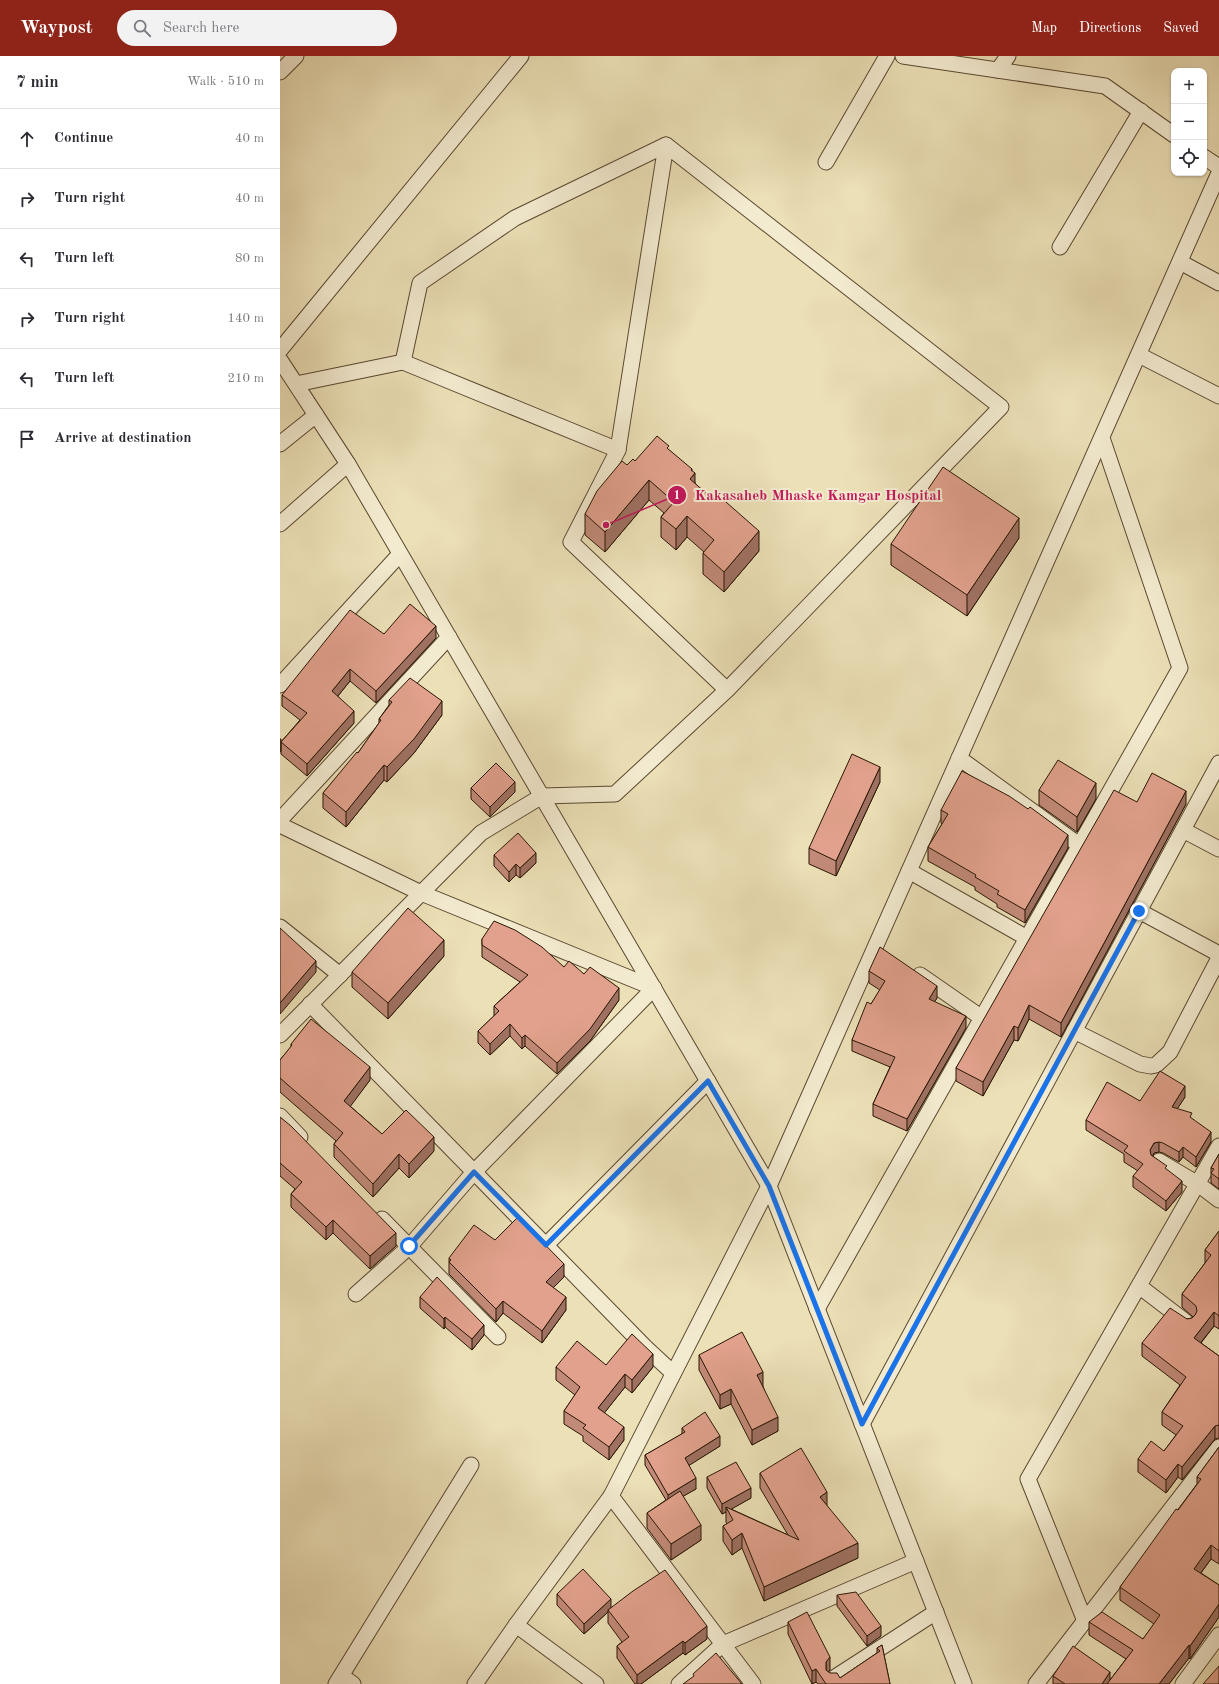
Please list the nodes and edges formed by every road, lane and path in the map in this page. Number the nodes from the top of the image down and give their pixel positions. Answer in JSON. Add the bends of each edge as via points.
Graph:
{"nodes":[{"id":1,"x":296,"y":56,"type":"edge"},
{"id":2,"x":887,"y":56,"type":"edge"},
{"id":3,"x":903,"y":56,"type":"edge"},
{"id":4,"x":1008,"y":56,"type":"edge"},
{"id":5,"x":515,"y":58,"type":"edge"},
{"id":6,"x":998,"y":70,"type":"junction"},
{"id":7,"x":280,"y":72,"type":"edge"},
{"id":8,"x":1141,"y":112,"type":"junction"},
{"id":9,"x":1171,"y":133,"type":"edge"},
{"id":10,"x":666,"y":145,"type":"junction"},
{"id":11,"x":1207,"y":159,"type":"edge"},
{"id":12,"x":826,"y":162,"type":"dead end"},
{"id":13,"x":1219,"y":167,"type":"edge"},
{"id":14,"x":1219,"y":174,"type":"edge"},
{"id":15,"x":1060,"y":247,"type":"dead end"},
{"id":16,"x":1180,"y":262,"type":"junction"},
{"id":17,"x":1219,"y":283,"type":"edge"},
{"id":18,"x":280,"y":350,"type":"edge"},
{"id":19,"x":1139,"y":355,"type":"junction"},
{"id":20,"x":280,"y":360,"type":"edge"},
{"id":21,"x":403,"y":362,"type":"junction"},
{"id":22,"x":296,"y":384,"type":"junction"},
{"id":23,"x":1219,"y":396,"type":"edge"},
{"id":24,"x":316,"y":415,"type":"junction"},
{"id":25,"x":1102,"y":438,"type":"junction"},
{"id":26,"x":280,"y":444,"type":"edge"},
{"id":27,"x":618,"y":450,"type":"junction"},
{"id":28,"x":348,"y":464,"type":"junction"},
{"id":29,"x":280,"y":524,"type":"edge"},
{"id":30,"x":400,"y":554,"type":"junction"},
{"id":31,"x":449,"y":637,"type":"junction"},
{"id":32,"x":280,"y":685,"type":"edge"},
{"id":33,"x":727,"y":690,"type":"junction"},
{"id":34,"x":959,"y":758,"type":"junction"},
{"id":35,"x":1219,"y":763,"type":"edge"},
{"id":36,"x":542,"y":796,"type":"junction"},
{"id":37,"x":280,"y":820,"type":"edge"},
{"id":38,"x":280,"y":826,"type":"edge"},
{"id":39,"x":1183,"y":830,"type":"junction"},
{"id":40,"x":1079,"y":845,"type":"junction"},
{"id":41,"x":1219,"y":849,"type":"edge"},
{"id":42,"x":909,"y":871,"type":"junction"},
{"id":43,"x":421,"y":893,"type":"junction"},
{"id":44,"x":1139,"y":911,"type":"junction"},
{"id":45,"x":280,"y":927,"type":"edge"},
{"id":46,"x":1027,"y":938,"type":"junction"},
{"id":47,"x":876,"y":945,"type":"junction"},
{"id":48,"x":889,"y":953,"type":"edge"},
{"id":49,"x":1219,"y":954,"type":"edge"},
{"id":50,"x":1219,"y":958,"type":"edge"},
{"id":51,"x":908,"y":966,"type":"edge"},
{"id":52,"x":340,"y":975,"type":"junction"},
{"id":53,"x":654,"y":988,"type":"junction"},
{"id":54,"x":310,"y":1004,"type":"junction"},
{"id":55,"x":982,"y":1018,"type":"junction"},
{"id":56,"x":1074,"y":1031,"type":"junction"},
{"id":57,"x":280,"y":1035,"type":"edge"},
{"id":58,"x":708,"y":1081,"type":"junction"},
{"id":59,"x":280,"y":1116,"type":"edge"},
{"id":60,"x":308,"y":1145,"type":"edge"},
{"id":61,"x":1219,"y":1146,"type":"edge"},
{"id":62,"x":1159,"y":1160,"type":"edge"},
{"id":63,"x":474,"y":1172,"type":"junction"},
{"id":64,"x":1198,"y":1184,"type":"junction"},
{"id":65,"x":769,"y":1186,"type":"junction"},
{"id":66,"x":1219,"y":1200,"type":"edge"},
{"id":67,"x":370,"y":1207,"type":"edge"},
{"id":68,"x":546,"y":1245,"type":"junction"},
{"id":69,"x":409,"y":1246,"type":"junction"},
{"id":70,"x":1139,"y":1286,"type":"junction"},
{"id":71,"x":356,"y":1294,"type":"dead end"},
{"id":72,"x":817,"y":1309,"type":"junction"},
{"id":73,"x":1188,"y":1323,"type":"edge"},
{"id":74,"x":498,"y":1337,"type":"dead end"},
{"id":75,"x":673,"y":1374,"type":"junction"},
{"id":76,"x":862,"y":1424,"type":"junction"},
{"id":77,"x":1219,"y":1446,"type":"edge"},
{"id":78,"x":471,"y":1465,"type":"dead end"},
{"id":79,"x":611,"y":1496,"type":"junction"},
{"id":80,"x":916,"y":1561,"type":"junction"},
{"id":81,"x":936,"y":1612,"type":"junction"},
{"id":82,"x":1085,"y":1621,"type":"junction"},
{"id":83,"x":516,"y":1625,"type":"junction"},
{"id":84,"x":1219,"y":1635,"type":"edge"},
{"id":85,"x":723,"y":1644,"type":"junction"},
{"id":86,"x":834,"y":1678,"type":"edge"},
{"id":87,"x":343,"y":1681,"type":"edge"},
{"id":88,"x":475,"y":1684,"type":"edge"},
{"id":89,"x":596,"y":1684,"type":"edge"},
{"id":90,"x":679,"y":1684,"type":"edge"},
{"id":91,"x":753,"y":1684,"type":"edge"},
{"id":92,"x":964,"y":1684,"type":"edge"},
{"id":93,"x":1036,"y":1684,"type":"edge"},
{"id":94,"x":1183,"y":1684,"type":"edge"}],
"edges":[{"from":1,"to":7,"type":"street"},
{"from":2,"to":12,"type":"street"},
{"from":3,"to":6,"type":"street"},
{"from":4,"to":6,"type":"street"},
{"from":5,"to":18,"type":"street"},
{"from":6,"to":8,"type":"street","via":[[1105,86]]},
{"from":8,"to":9,"type":"street"},
{"from":8,"to":15,"type":"street"},
{"from":10,"to":21,"type":"street","via":[[515,218],[420,283]]},
{"from":10,"to":27,"type":"street"},
{"from":10,"to":33,"type":"street","via":[[1001,407]]},
{"from":11,"to":13,"type":"street"},
{"from":14,"to":16,"type":"street"},
{"from":16,"to":17,"type":"street"},
{"from":16,"to":19,"type":"street"},
{"from":19,"to":23,"type":"street"},
{"from":19,"to":25,"type":"street"},
{"from":20,"to":22,"type":"street"},
{"from":21,"to":22,"type":"street"},
{"from":21,"to":27,"type":"street"},
{"from":22,"to":24,"type":"street"},
{"from":24,"to":26,"type":"street"},
{"from":24,"to":28,"type":"street"},
{"from":25,"to":34,"type":"street"},
{"from":25,"to":40,"type":"street","via":[[1180,668]]},
{"from":27,"to":33,"type":"street","via":[[571,542]]},
{"from":28,"to":29,"type":"street"},
{"from":28,"to":30,"type":"street"},
{"from":30,"to":31,"type":"street"},
{"from":30,"to":32,"type":"street"},
{"from":31,"to":36,"type":"street"},
{"from":31,"to":37,"type":"street"},
{"from":33,"to":36,"type":"street","via":[[615,794]]},
{"from":34,"to":40,"type":"street"},
{"from":34,"to":42,"type":"street"},
{"from":35,"to":39,"type":"street"},
{"from":36,"to":43,"type":"street","via":[[481,833]]},
{"from":36,"to":53,"type":"street"},
{"from":38,"to":43,"type":"street"},
{"from":39,"to":41,"type":"street"},
{"from":39,"to":44,"type":"street"},
{"from":40,"to":46,"type":"street"},
{"from":42,"to":46,"type":"street"},
{"from":42,"to":47,"type":"street"},
{"from":43,"to":52,"type":"street"},
{"from":43,"to":53,"type":"street"},
{"from":44,"to":49,"type":"street"},
{"from":44,"to":56,"type":"street"},
{"from":45,"to":52,"type":"street"},
{"from":46,"to":55,"type":"street"},
{"from":47,"to":48,"type":"street"},
{"from":47,"to":65,"type":"street"},
{"from":50,"to":56,"type":"street","via":[[1170,1052],[1156,1065],[1140,1064]]},
{"from":51,"to":55,"type":"street"},
{"from":52,"to":54,"type":"street"},
{"from":53,"to":58,"type":"street"},
{"from":53,"to":63,"type":"street"},
{"from":54,"to":57,"type":"street"},
{"from":54,"to":63,"type":"street"},
{"from":55,"to":72,"type":"street"},
{"from":56,"to":76,"type":"street"},
{"from":58,"to":65,"type":"street"},
{"from":58,"to":68,"type":"street"},
{"from":59,"to":60,"type":"street"},
{"from":61,"to":64,"type":"street"},
{"from":62,"to":64,"type":"street"},
{"from":63,"to":68,"type":"street"},
{"from":63,"to":69,"type":"street"},
{"from":64,"to":66,"type":"street"},
{"from":64,"to":70,"type":"street"},
{"from":65,"to":72,"type":"street"},
{"from":65,"to":75,"type":"street"},
{"from":67,"to":69,"type":"street"},
{"from":68,"to":75,"type":"street"},
{"from":69,"to":71,"type":"street"},
{"from":69,"to":74,"type":"street"},
{"from":70,"to":73,"type":"street"},
{"from":70,"to":82,"type":"street","via":[[1028,1479]]},
{"from":72,"to":76,"type":"street"},
{"from":75,"to":79,"type":"street"},
{"from":76,"to":80,"type":"street"},
{"from":77,"to":82,"type":"street"},
{"from":78,"to":87,"type":"street"},
{"from":79,"to":83,"type":"street"},
{"from":79,"to":85,"type":"street"},
{"from":80,"to":81,"type":"street"},
{"from":80,"to":85,"type":"street"},
{"from":81,"to":86,"type":"street"},
{"from":81,"to":92,"type":"street"},
{"from":82,"to":93,"type":"street"},
{"from":83,"to":88,"type":"street"},
{"from":83,"to":89,"type":"street"},
{"from":84,"to":94,"type":"street"},
{"from":85,"to":90,"type":"street"},
{"from":85,"to":91,"type":"street"}]}
